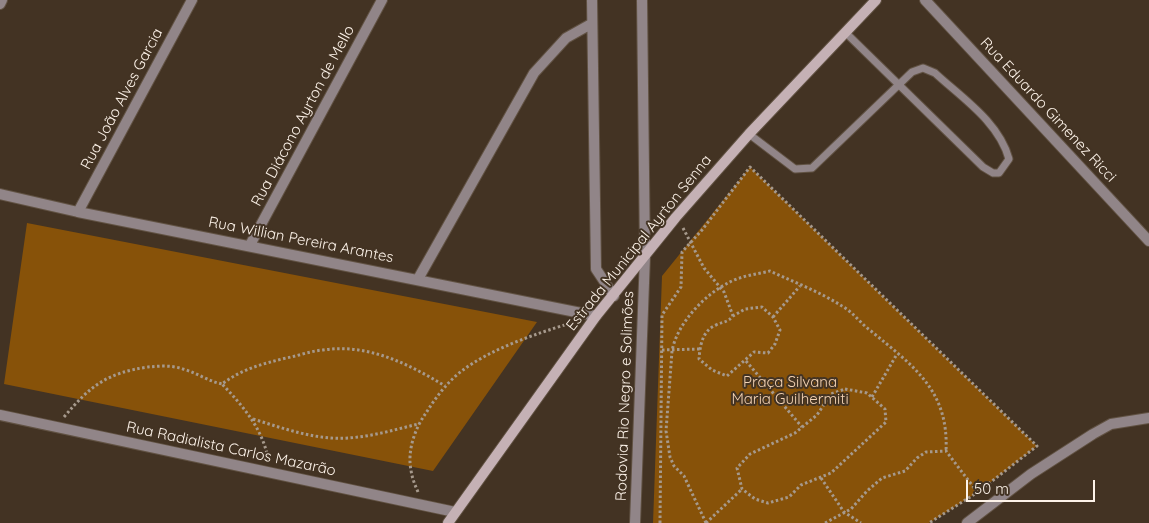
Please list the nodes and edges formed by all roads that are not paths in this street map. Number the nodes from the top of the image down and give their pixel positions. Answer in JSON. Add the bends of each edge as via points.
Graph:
{"nodes":[{"id":1,"x":2,"y":0,"type":"edge"},
{"id":2,"x":192,"y":0,"type":"edge"},
{"id":3,"x":382,"y":0,"type":"edge"},
{"id":4,"x":592,"y":0,"type":"edge"},
{"id":5,"x":642,"y":0,"type":"edge"},
{"id":6,"x":876,"y":0,"type":"edge"},
{"id":7,"x":925,"y":0,"type":"edge"},
{"id":8,"x":0,"y":4,"type":"edge"},
{"id":9,"x":591,"y":24,"type":"junction"},
{"id":10,"x":845,"y":32,"type":"junction"},
{"id":11,"x":899,"y":84,"type":"junction"},
{"id":12,"x":749,"y":134,"type":"junction"},
{"id":13,"x":0,"y":194,"type":"edge"},
{"id":14,"x":78,"y":212,"type":"junction"},
{"id":15,"x":1149,"y":241,"type":"edge"},
{"id":16,"x":250,"y":245,"type":"junction"},
{"id":17,"x":645,"y":256,"type":"junction"},
{"id":18,"x":418,"y":279,"type":"junction"},
{"id":19,"x":614,"y":296,"type":"junction"},
{"id":20,"x":596,"y":316,"type":"junction"},
{"id":21,"x":0,"y":415,"type":"edge"},
{"id":22,"x":1149,"y":418,"type":"edge"},
{"id":23,"x":455,"y":512,"type":"junction"},
{"id":24,"x":448,"y":523,"type":"edge"},
{"id":25,"x":635,"y":523,"type":"edge"},
{"id":26,"x":967,"y":523,"type":"edge"}],
"edges":[{"from":1,"to":8,"type":"street"},
{"from":2,"to":14,"type":"street","name":"Rua João Alves Garcia"},
{"from":3,"to":16,"type":"street","name":"Rua Diácono Ayrton de Mello"},
{"from":4,"to":9,"type":"street"},
{"from":5,"to":17,"type":"street","name":"Rodovia Rio Negro e Solimões"},
{"from":6,"to":10,"type":"main road","name":"Estrada Municipal Ayrton Senna"},
{"from":7,"to":15,"type":"street","name":"Rua Eduardo Gimenez Ricci"},
{"from":9,"to":18,"type":"street","via":[[566,38],[534,73]]},
{"from":9,"to":19,"type":"street","via":[[596,269]]},
{"from":10,"to":11,"type":"lane"},
{"from":10,"to":12,"type":"main road","name":"Estrada Municipal Ayrton Senna"},
{"from":11,"to":11,"type":"lane","via":[[912,72],[923,68],[935,73],[996,130],[1009,159],[1004,168],[999,173],[983,167]]},
{"from":11,"to":12,"type":"lane","via":[[812,168],[795,169]]},
{"from":12,"to":17,"type":"main road","name":"Estrada Municipal Ayrton Senna"},
{"from":13,"to":14,"type":"street","name":"Rua Willian Pereira Arantes"},
{"from":14,"to":16,"type":"street","name":"Rua Willian Pereira Arantes"},
{"from":16,"to":18,"type":"street","name":"Rua Willian Pereira Arantes"},
{"from":17,"to":19,"type":"main road","name":"Estrada Municipal Ayrton Senna"},
{"from":17,"to":25,"type":"street","name":"Rodovia Rio Negro e Solimões"},
{"from":18,"to":20,"type":"street","name":"Rua Willian Pereira Arantes"},
{"from":19,"to":20,"type":"main road","name":"Estrada Municipal Ayrton Senna"},
{"from":20,"to":23,"type":"main road","name":"Estrada Municipal Ayrton Senna"},
{"from":21,"to":23,"type":"street","name":"Rua Radialista Carlos Mazarão"},
{"from":22,"to":26,"type":"street","via":[[1111,424],[1093,434],[1031,474]]},
{"from":23,"to":24,"type":"main road","name":"Estrada Municipal Ayrton Senna"}]}
